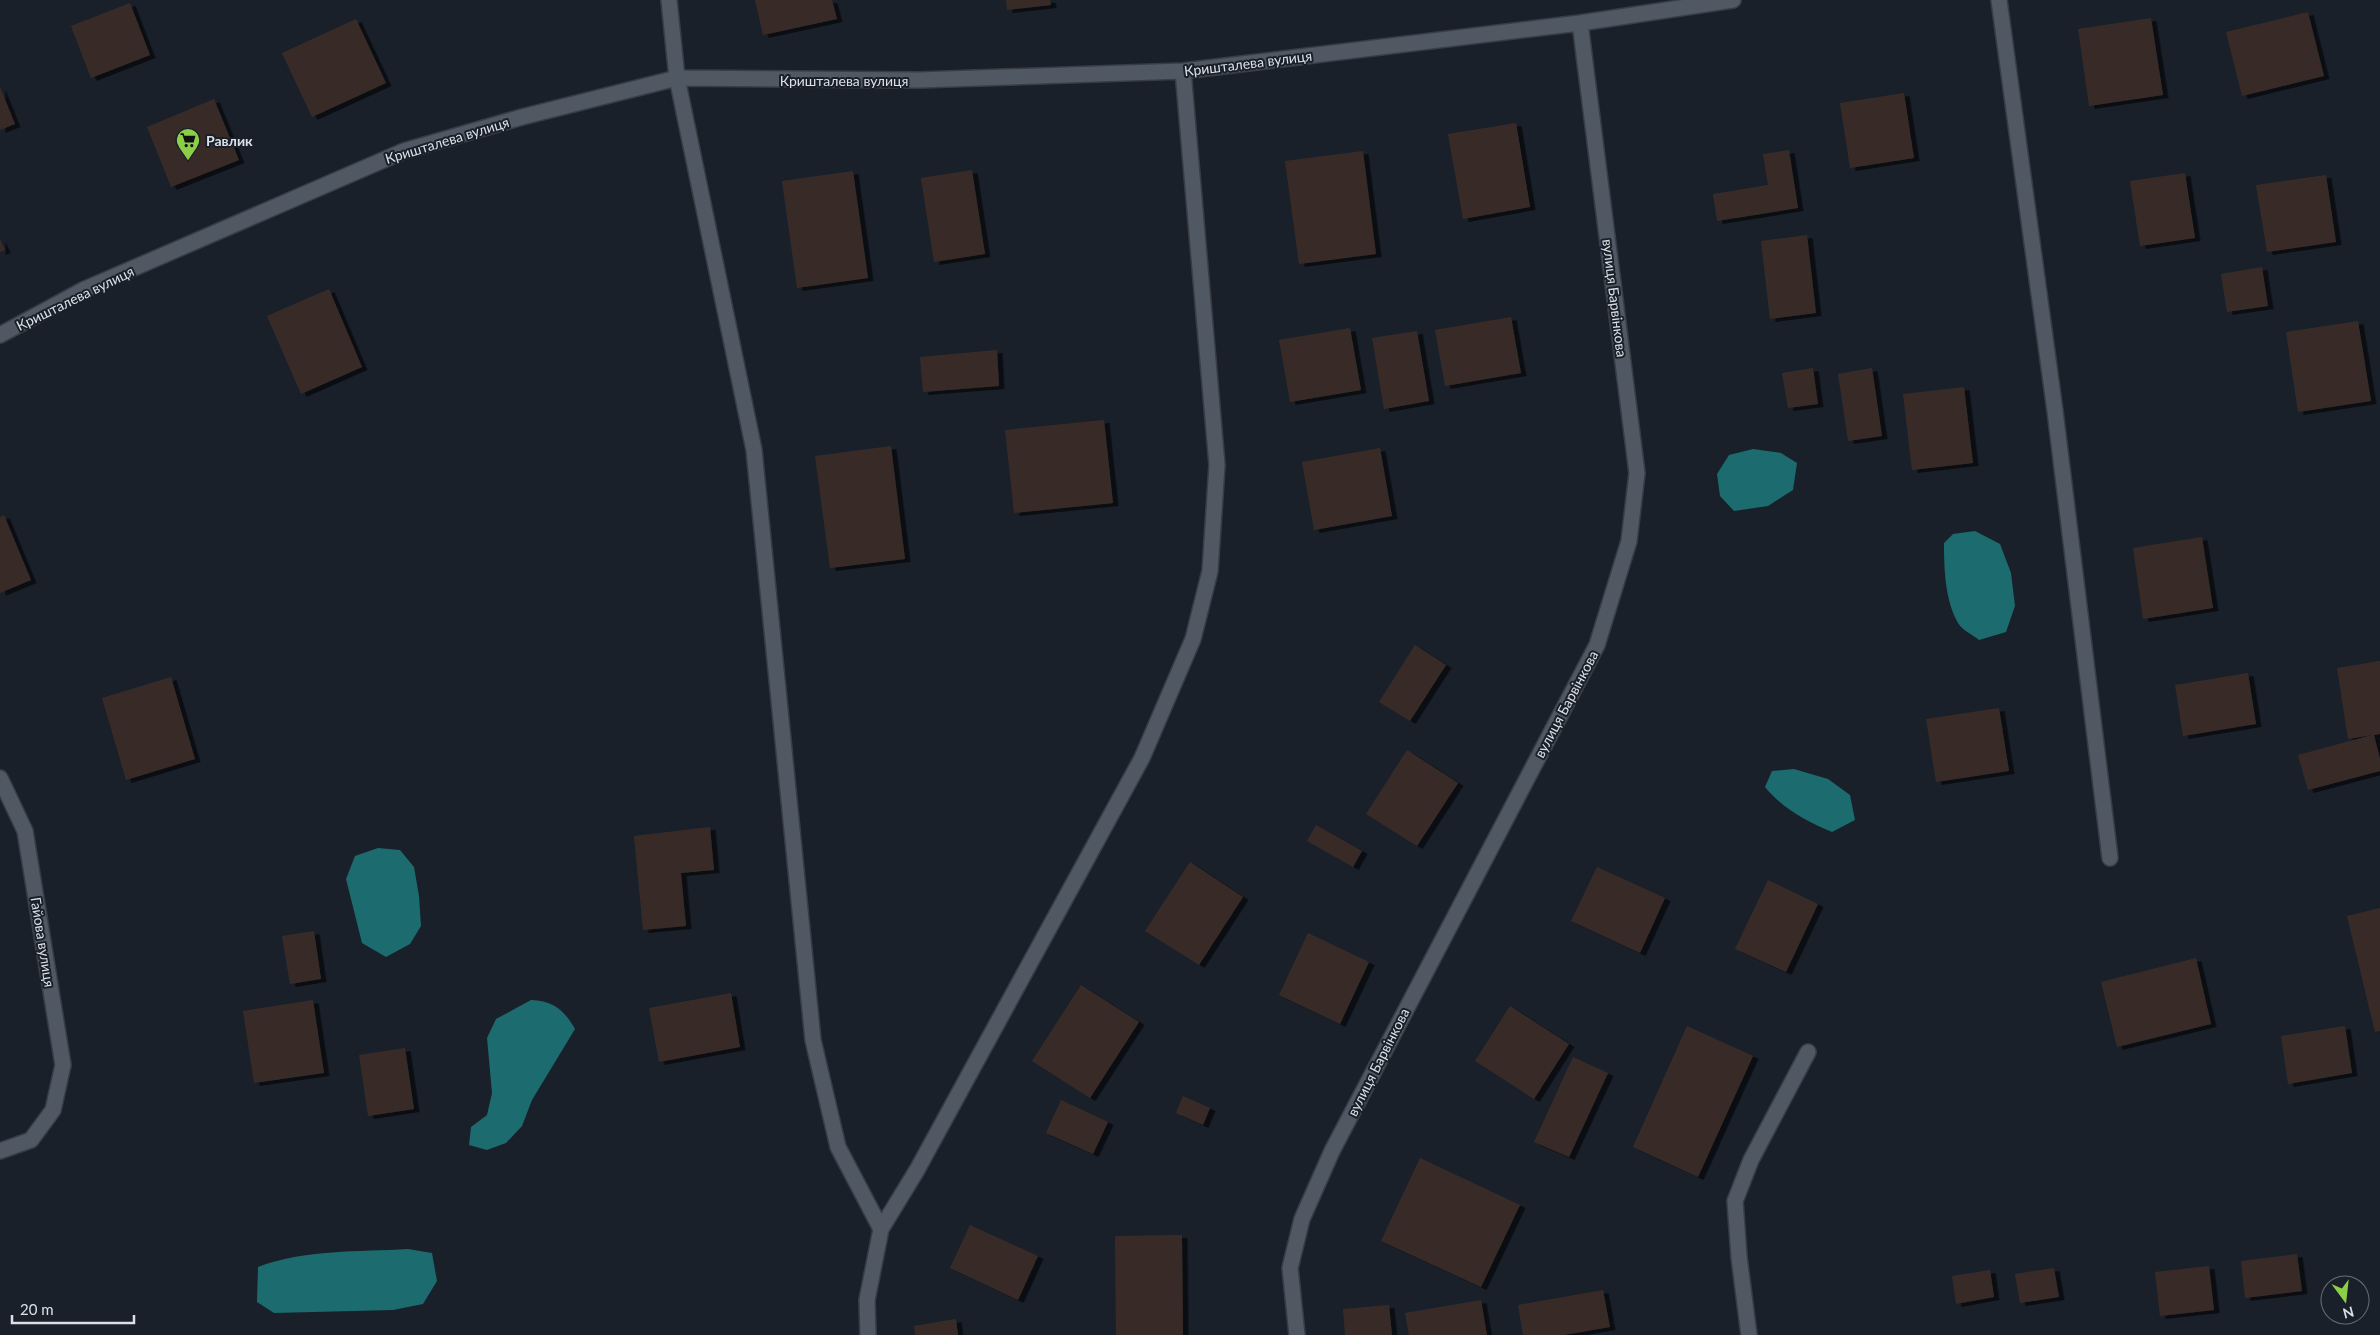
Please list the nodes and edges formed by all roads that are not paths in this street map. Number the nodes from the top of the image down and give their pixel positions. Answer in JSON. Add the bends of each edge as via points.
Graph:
{"nodes":[{"id":1,"x":669,"y":0,"type":"edge"},
{"id":2,"x":1733,"y":0,"type":"edge"},
{"id":3,"x":1998,"y":0,"type":"edge"},
{"id":4,"x":1580,"y":23,"type":"junction"},
{"id":5,"x":1183,"y":71,"type":"junction"},
{"id":6,"x":677,"y":78,"type":"junction"},
{"id":7,"x":0,"y":335,"type":"edge"},
{"id":8,"x":0,"y":778,"type":"edge"},
{"id":9,"x":2110,"y":858,"type":"dead end"},
{"id":10,"x":1808,"y":1052,"type":"dead end"},
{"id":11,"x":0,"y":1151,"type":"edge"},
{"id":12,"x":882,"y":1229,"type":"junction"},
{"id":13,"x":868,"y":1335,"type":"edge"},
{"id":14,"x":1297,"y":1335,"type":"edge"},
{"id":15,"x":1749,"y":1335,"type":"edge"}],
"edges":[{"from":1,"to":6,"type":"street"},
{"from":2,"to":4,"type":"street","name":"Кришталева вулиця"},
{"from":3,"to":9,"type":"street","via":[[2055,411]]},
{"from":4,"to":5,"type":"street","name":"Кришталева вулиця"},
{"from":4,"to":14,"type":"street","name":"вулиця Барвінкова","via":[[1637,473],[1629,541],[1598,644],[1337,1142],[1302,1219],[1290,1268]]},
{"from":5,"to":6,"type":"street","name":"Кришталева вулиця","via":[[920,80]]},
{"from":5,"to":12,"type":"street","via":[[1217,465],[1210,571],[1197,622],[1142,758]]},
{"from":6,"to":7,"type":"street","name":"Кришталева вулиця","via":[[404,151],[83,290]]},
{"from":6,"to":12,"type":"street","via":[[754,450],[813,1040],[838,1146]]},
{"from":8,"to":11,"type":"street","name":"Гайова вулиця","via":[[25,831],[63,1065],[53,1110],[31,1140]]},
{"from":10,"to":15,"type":"street","via":[[1751,1160],[1735,1201],[1738,1257]]},
{"from":12,"to":13,"type":"street","via":[[867,1300]]}]}
